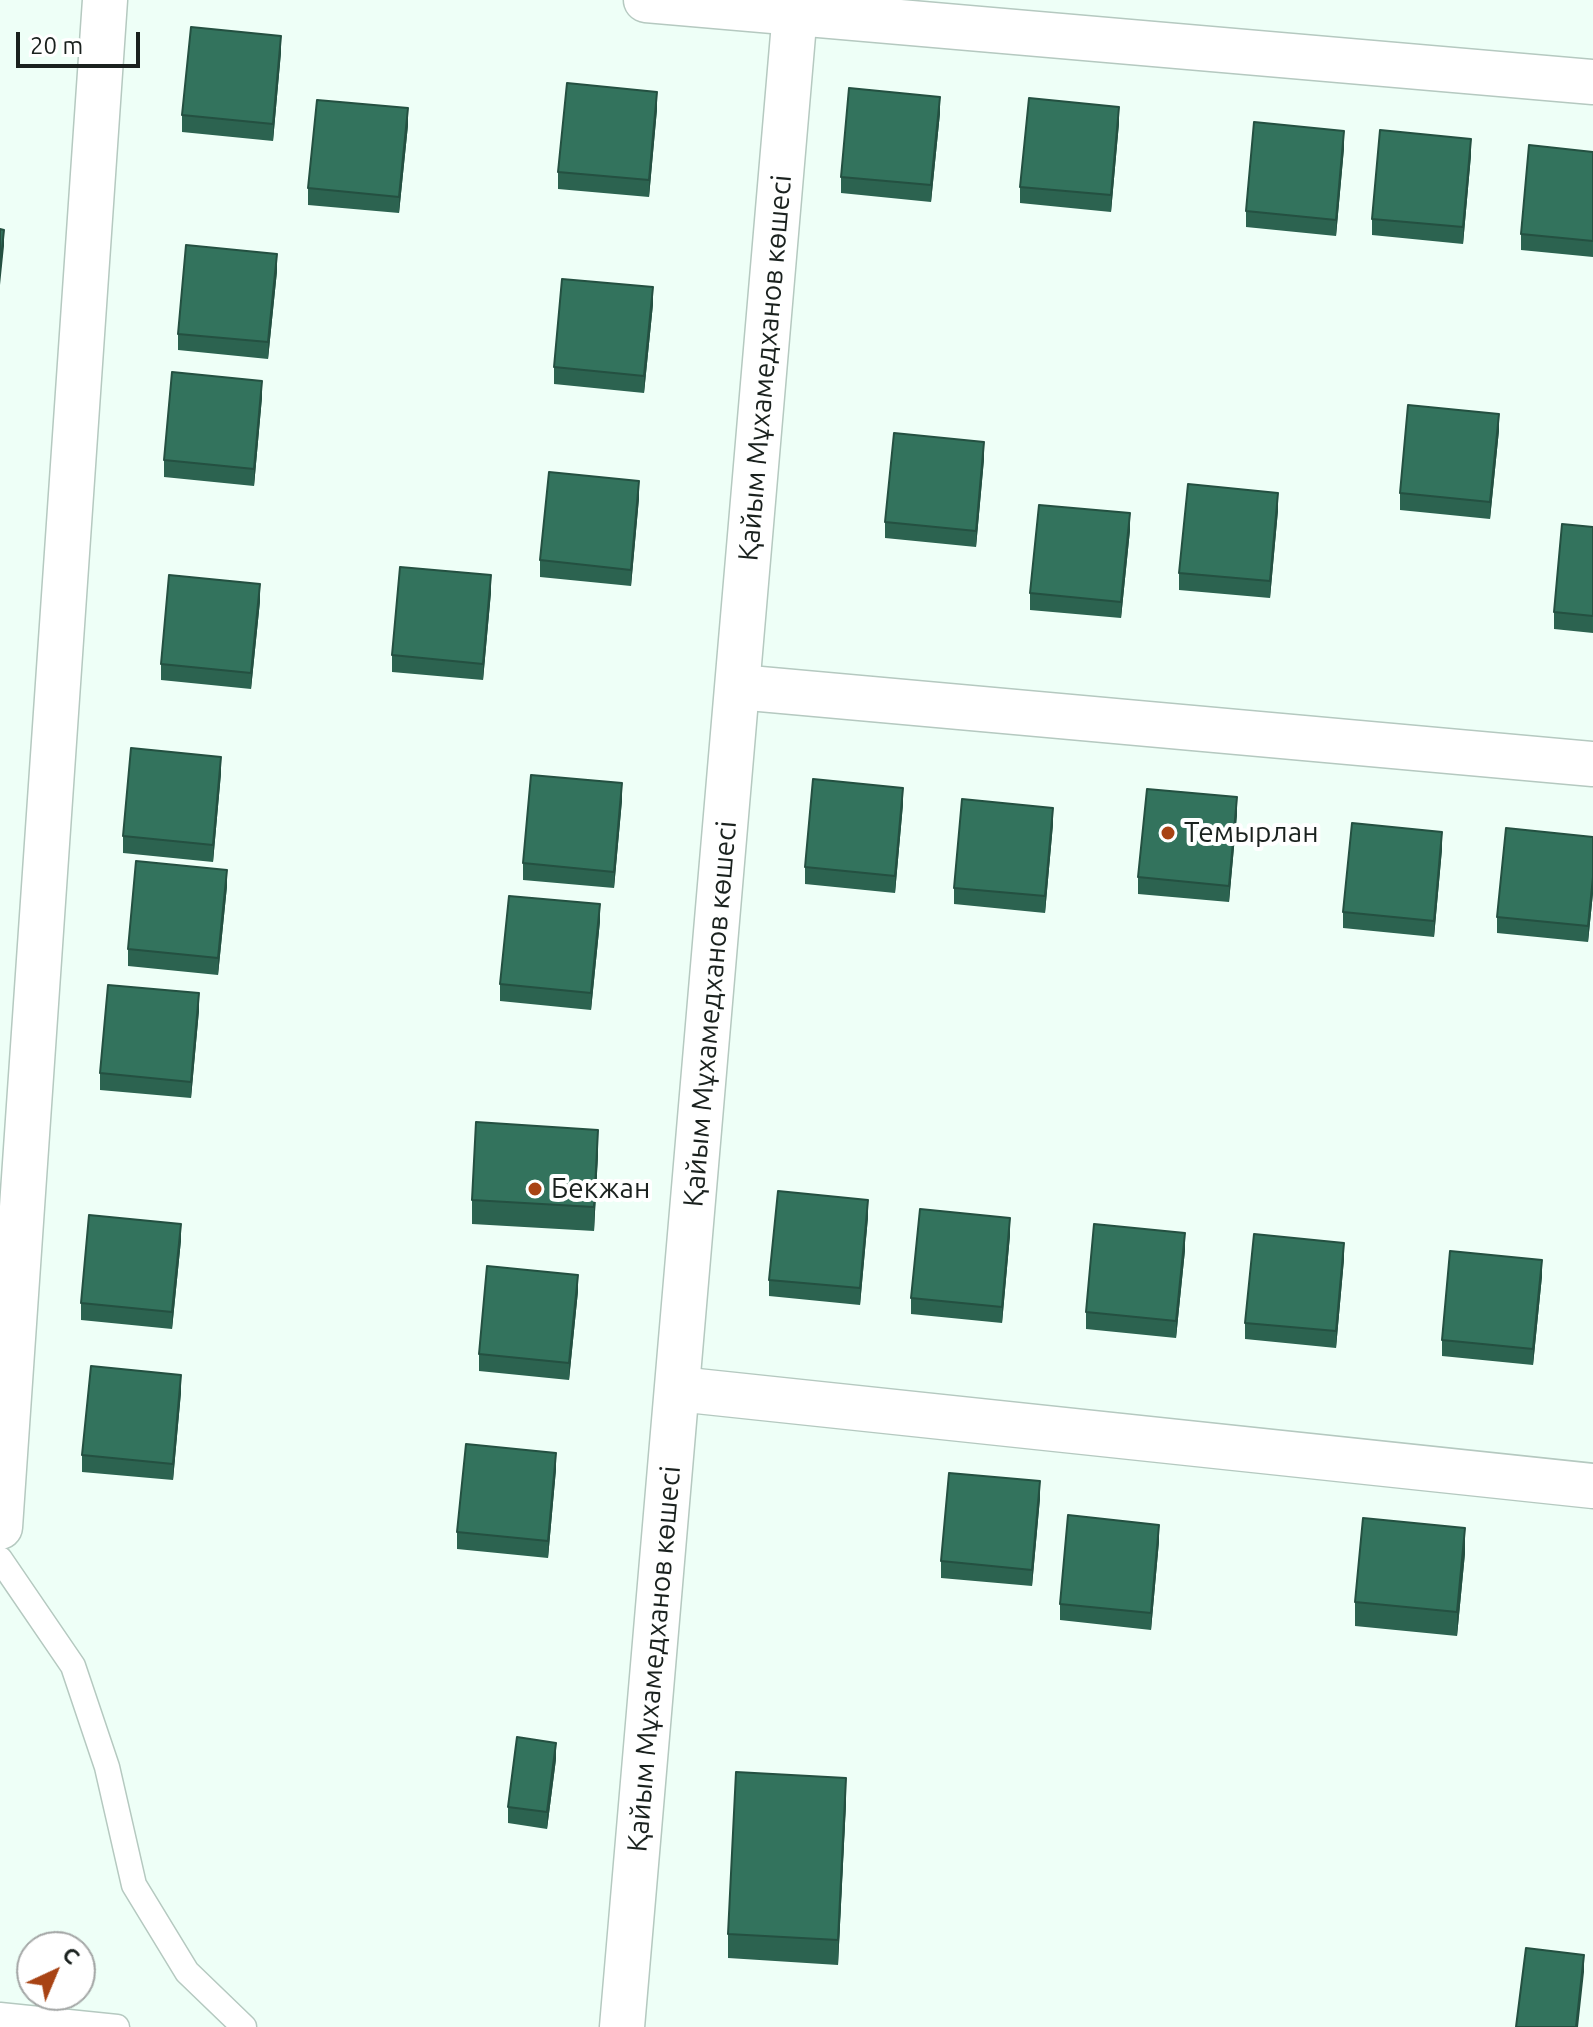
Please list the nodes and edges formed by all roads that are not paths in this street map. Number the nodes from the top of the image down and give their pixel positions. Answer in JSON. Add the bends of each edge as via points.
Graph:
{"nodes":[{"id":1,"x":105,"y":0,"type":"edge"},
{"id":2,"x":646,"y":0,"type":"edge"},
{"id":3,"x":796,"y":7,"type":"edge"},
{"id":4,"x":1593,"y":82,"type":"edge"},
{"id":5,"x":738,"y":687,"type":"junction"},
{"id":6,"x":1593,"y":764,"type":"edge"},
{"id":7,"x":678,"y":1389,"type":"junction"},
{"id":8,"x":1593,"y":1486,"type":"edge"},
{"id":9,"x":0,"y":1527,"type":"edge"},
{"id":10,"x":0,"y":1559,"type":"edge"},
{"id":11,"x":0,"y":2015,"type":"edge"},
{"id":12,"x":117,"y":2027,"type":"edge"},
{"id":13,"x":244,"y":2027,"type":"edge"},
{"id":14,"x":622,"y":2027,"type":"edge"}],
"edges":[{"from":1,"to":9,"type":"street"},
{"from":2,"to":3,"type":"street"},
{"from":3,"to":4,"type":"street"},
{"from":3,"to":5,"type":"street","name":"Қайым Мұхамедханов көшесі"},
{"from":5,"to":6,"type":"street"},
{"from":5,"to":7,"type":"street","name":"Қайым Мұхамедханов көшесі"},
{"from":7,"to":8,"type":"street"},
{"from":7,"to":14,"type":"street","name":"Қайым Мұхамедханов көшесі"},
{"from":10,"to":13,"type":"lane","via":[[73,1666],[107,1767],[134,1885],[187,1972]]},
{"from":11,"to":12,"type":"lane"}]}
